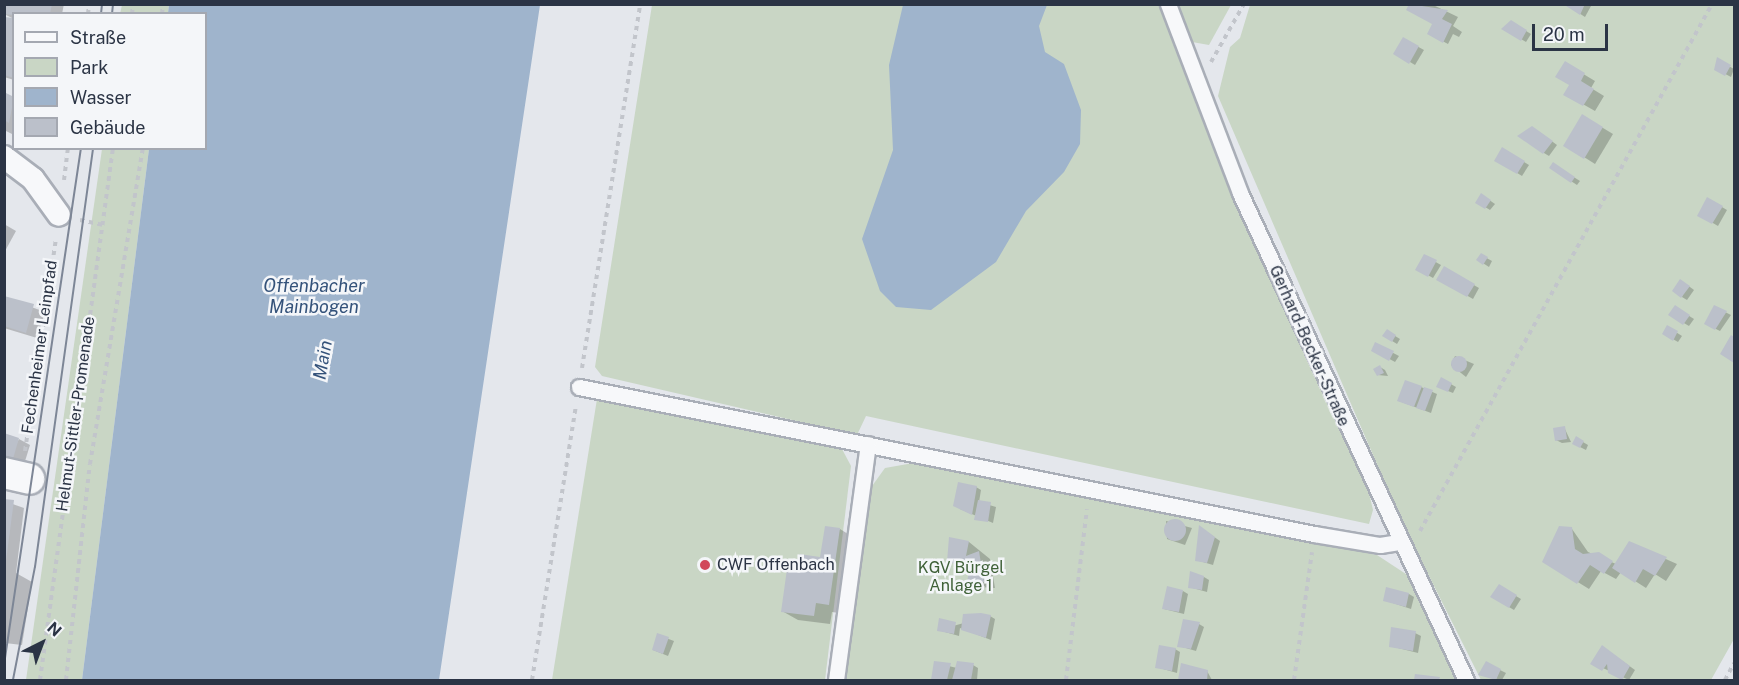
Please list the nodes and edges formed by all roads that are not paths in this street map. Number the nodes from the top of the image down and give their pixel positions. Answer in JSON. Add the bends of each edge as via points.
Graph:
{"nodes":[{"id":1,"x":1168,"y":4,"type":"edge"},
{"id":2,"x":4,"y":157,"type":"edge"},
{"id":3,"x":59,"y":215,"type":"road end"},
{"id":4,"x":579,"y":387,"type":"road end"},
{"id":5,"x":868,"y":444,"type":"junction"},
{"id":6,"x":1399,"y":542,"type":"junction"},
{"id":7,"x":836,"y":681,"type":"edge"},
{"id":8,"x":1466,"y":681,"type":"edge"}],
"edges":[{"from":1,"to":6,"type":"lane","name":"Gerhard-Becker-Straße","via":[[1240,193]]},
{"from":2,"to":3,"type":"street","via":[[33,179]]},
{"from":4,"to":5,"type":"lane"},
{"from":5,"to":6,"type":"lane","via":[[1314,534],[1380,545]]},
{"from":5,"to":7,"type":"lane"},
{"from":6,"to":8,"type":"lane","name":"Gerhard-Becker-Straße"}]}
